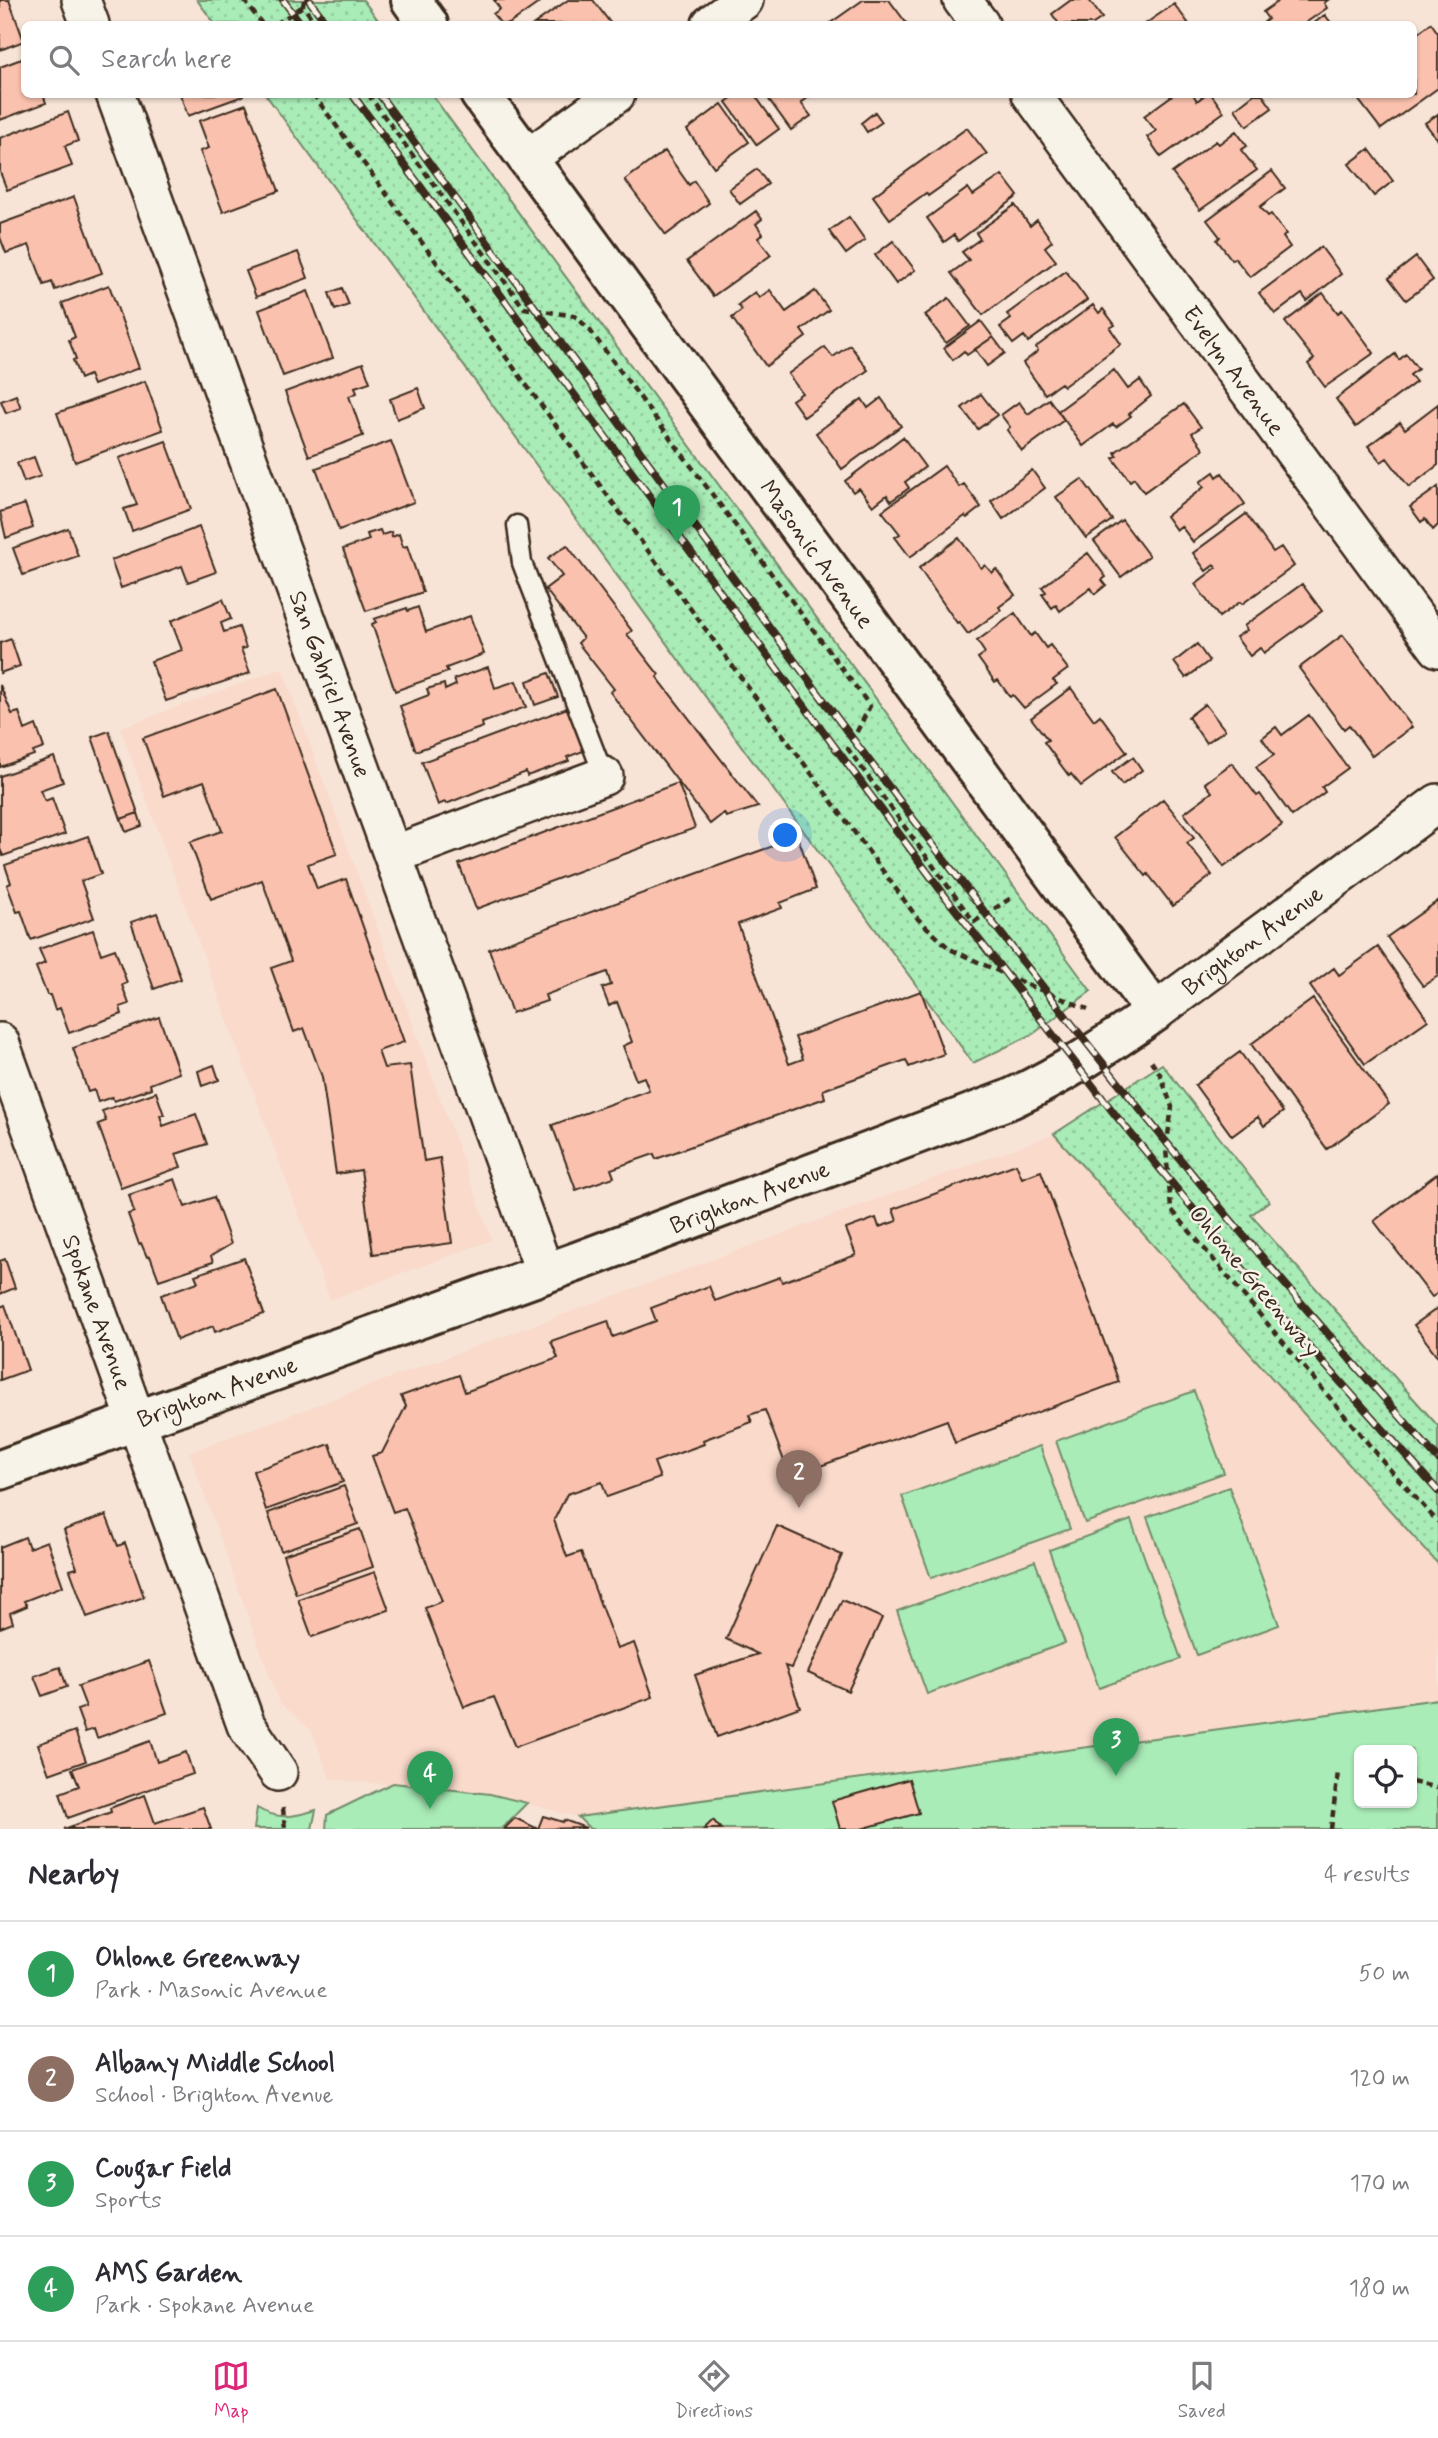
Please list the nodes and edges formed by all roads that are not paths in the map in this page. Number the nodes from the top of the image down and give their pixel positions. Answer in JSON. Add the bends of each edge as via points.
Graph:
{"nodes":[{"id":1,"x":81,"y":0,"type":"edge"},
{"id":2,"x":411,"y":0,"type":"edge"},
{"id":3,"x":744,"y":0,"type":"edge"},
{"id":4,"x":962,"y":0,"type":"edge"},
{"id":5,"x":89,"y":21,"type":"edge"},
{"id":6,"x":426,"y":21,"type":"edge"},
{"id":7,"x":715,"y":21,"type":"edge"},
{"id":8,"x":978,"y":21,"type":"edge"},
{"id":9,"x":116,"y":98,"type":"edge"},
{"id":10,"x":483,"y":98,"type":"edge"},
{"id":11,"x":611,"y":98,"type":"edge"},
{"id":12,"x":1034,"y":98,"type":"edge"},
{"id":13,"x":527,"y":159,"type":"junction"},
{"id":14,"x":517,"y":526,"type":"dead end"},
{"id":15,"x":1438,"y":648,"type":"edge"},
{"id":16,"x":604,"y":776,"type":"joint"},
{"id":17,"x":1438,"y":803,"type":"edge"},
{"id":18,"x":393,"y":855,"type":"junction"},
{"id":19,"x":1155,"y":1012,"type":"junction"},
{"id":20,"x":0,"y":1042,"type":"edge"},
{"id":21,"x":545,"y":1273,"type":"junction"},
{"id":22,"x":137,"y":1421,"type":"junction"},
{"id":23,"x":0,"y":1470,"type":"edge"},
{"id":24,"x":278,"y":1772,"type":"dead end"}],
"edges":[{"from":1,"to":5,"type":"street"},
{"from":2,"to":6,"type":"street"},
{"from":3,"to":7,"type":"street"},
{"from":4,"to":8,"type":"street"},
{"from":9,"to":18,"type":"street","name":"San Gabriel Avenue"},
{"from":10,"to":13,"type":"street","name":"Masonic Avenue"},
{"from":11,"to":13,"type":"street"},
{"from":12,"to":15,"type":"street","name":"Evelyn Avenue"},
{"from":13,"to":19,"type":"street","name":"Masonic Avenue"},
{"from":14,"to":16,"type":"lane","via":[[522,563]]},
{"from":16,"to":18,"type":"street"},
{"from":17,"to":19,"type":"street","name":"Brighton Avenue"},
{"from":18,"to":21,"type":"street","name":"San Gabriel Avenue"},
{"from":19,"to":21,"type":"street","name":"Brighton Avenue","via":[[1102,1050],[1010,1099]]},
{"from":20,"to":22,"type":"street","name":"Spokane Avenue"},
{"from":21,"to":22,"type":"street","name":"Brighton Avenue"},
{"from":22,"to":23,"type":"street","name":"Brighton Avenue"},
{"from":22,"to":24,"type":"street","name":"Spokane Avenue","via":[[246,1725]]}]}
